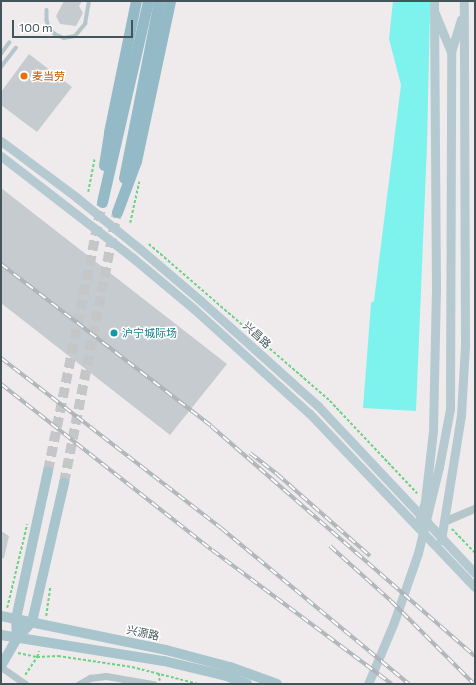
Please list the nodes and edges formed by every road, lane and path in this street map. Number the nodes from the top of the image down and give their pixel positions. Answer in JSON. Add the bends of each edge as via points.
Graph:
{"nodes":[{"id":1,"x":89,"y":1,"type":"edge"},
{"id":2,"x":136,"y":1,"type":"edge"},
{"id":3,"x":148,"y":1,"type":"edge"},
{"id":4,"x":159,"y":1,"type":"edge"},
{"id":5,"x":170,"y":1,"type":"edge"},
{"id":6,"x":434,"y":1,"type":"edge"},
{"id":7,"x":464,"y":1,"type":"edge"},
{"id":8,"x":47,"y":10,"type":"dead end"},
{"id":9,"x":434,"y":11,"type":"junction"},
{"id":10,"x":464,"y":11,"type":"junction"},
{"id":11,"x":9,"y":43,"type":"dead end"},
{"id":12,"x":16,"y":48,"type":"dead end"},
{"id":13,"x":451,"y":52,"type":"junction"},
{"id":14,"x":1,"y":54,"type":"edge"},
{"id":15,"x":1,"y":67,"type":"edge"},
{"id":16,"x":1,"y":141,"type":"edge"},
{"id":17,"x":1,"y":156,"type":"edge"},
{"id":18,"x":48,"y":471,"type":"tunnel mouth"},
{"id":19,"x":64,"y":483,"type":"tunnel mouth"},
{"id":20,"x":475,"y":509,"type":"edge"},
{"id":21,"x":420,"y":515,"type":"junction"},
{"id":22,"x":444,"y":522,"type":"junction"},
{"id":23,"x":27,"y":524,"type":"dead end"},
{"id":24,"x":418,"y":527,"type":"junction"},
{"id":25,"x":442,"y":537,"type":"junction"},
{"id":26,"x":439,"y":549,"type":"junction"},
{"id":27,"x":475,"y":572,"type":"edge"},
{"id":28,"x":475,"y":588,"type":"edge"},
{"id":29,"x":2,"y":616,"type":"edge"},
{"id":30,"x":16,"y":619,"type":"junction"},
{"id":31,"x":32,"y":622,"type":"junction"},
{"id":32,"x":1,"y":636,"type":"edge"},
{"id":33,"x":17,"y":638,"type":"junction"},
{"id":34,"x":37,"y":657,"type":"dead end"},
{"id":35,"x":1,"y":667,"type":"edge"},
{"id":36,"x":160,"y":673,"type":"junction"},
{"id":37,"x":25,"y":684,"type":"edge"},
{"id":38,"x":79,"y":684,"type":"edge"},
{"id":39,"x":153,"y":684,"type":"edge"},
{"id":40,"x":160,"y":684,"type":"edge"},
{"id":41,"x":198,"y":684,"type":"edge"},
{"id":42,"x":247,"y":684,"type":"edge"},
{"id":43,"x":277,"y":684,"type":"edge"},
{"id":44,"x":368,"y":684,"type":"edge"}],
"edges":[{"from":1,"to":8,"type":"lane","via":[[85,24],[75,36],[64,38],[55,34],[49,28]]},
{"from":2,"to":3,"type":"highway","via":[[109,132],[102,202]]},
{"from":4,"to":5,"type":"highway","via":[[117,212],[136,161]]},
{"from":6,"to":9,"type":"main road"},
{"from":7,"to":10,"type":"main road"},
{"from":9,"to":13,"type":"main road"},
{"from":9,"to":21,"type":"main road","via":[[436,291],[433,431]]},
{"from":10,"to":13,"type":"main road"},
{"from":10,"to":22,"type":"main road","via":[[465,346],[461,415]]},
{"from":11,"to":14,"type":"lane"},
{"from":12,"to":15,"type":"lane"},
{"from":13,"to":44,"type":"main road","via":[[450,409],[418,553],[394,622]]},
{"from":16,"to":21,"type":"main road","name":"兴昌路","via":[[76,197],[201,301],[318,406]]},
{"from":17,"to":24,"type":"main road","name":"兴昌路","via":[[133,258],[194,309],[310,414]]},
{"from":18,"to":30,"type":"main road"},
{"from":19,"to":31,"type":"main road"},
{"from":20,"to":22,"type":"street"},
{"from":21,"to":24,"type":"main road"},
{"from":21,"to":25,"type":"main road","name":"兴昌路"},
{"from":22,"to":25,"type":"main road"},
{"from":23,"to":29,"type":"path"},
{"from":24,"to":26,"type":"main road","name":"兴昌路"},
{"from":25,"to":26,"type":"main road"},
{"from":25,"to":27,"type":"main road","name":"兴昌路"},
{"from":26,"to":28,"type":"main road","name":"兴昌路"},
{"from":29,"to":30,"type":"main road","name":"兴源路"},
{"from":30,"to":31,"type":"main road","name":"兴源路"},
{"from":30,"to":33,"type":"main road"},
{"from":31,"to":33,"type":"main road"},
{"from":31,"to":43,"type":"main road","name":"兴源路","via":[[188,656],[230,667]]},
{"from":32,"to":33,"type":"main road"},
{"from":33,"to":35,"type":"main road"},
{"from":33,"to":42,"type":"main road","via":[[164,661],[227,676]]},
{"from":34,"to":36,"type":"path","via":[[58,656]]},
{"from":35,"to":37,"type":"street"},
{"from":36,"to":40,"type":"path"},
{"from":36,"to":41,"type":"path"},
{"from":38,"to":39,"type":"street","via":[[90,678],[106,676]]}]}
